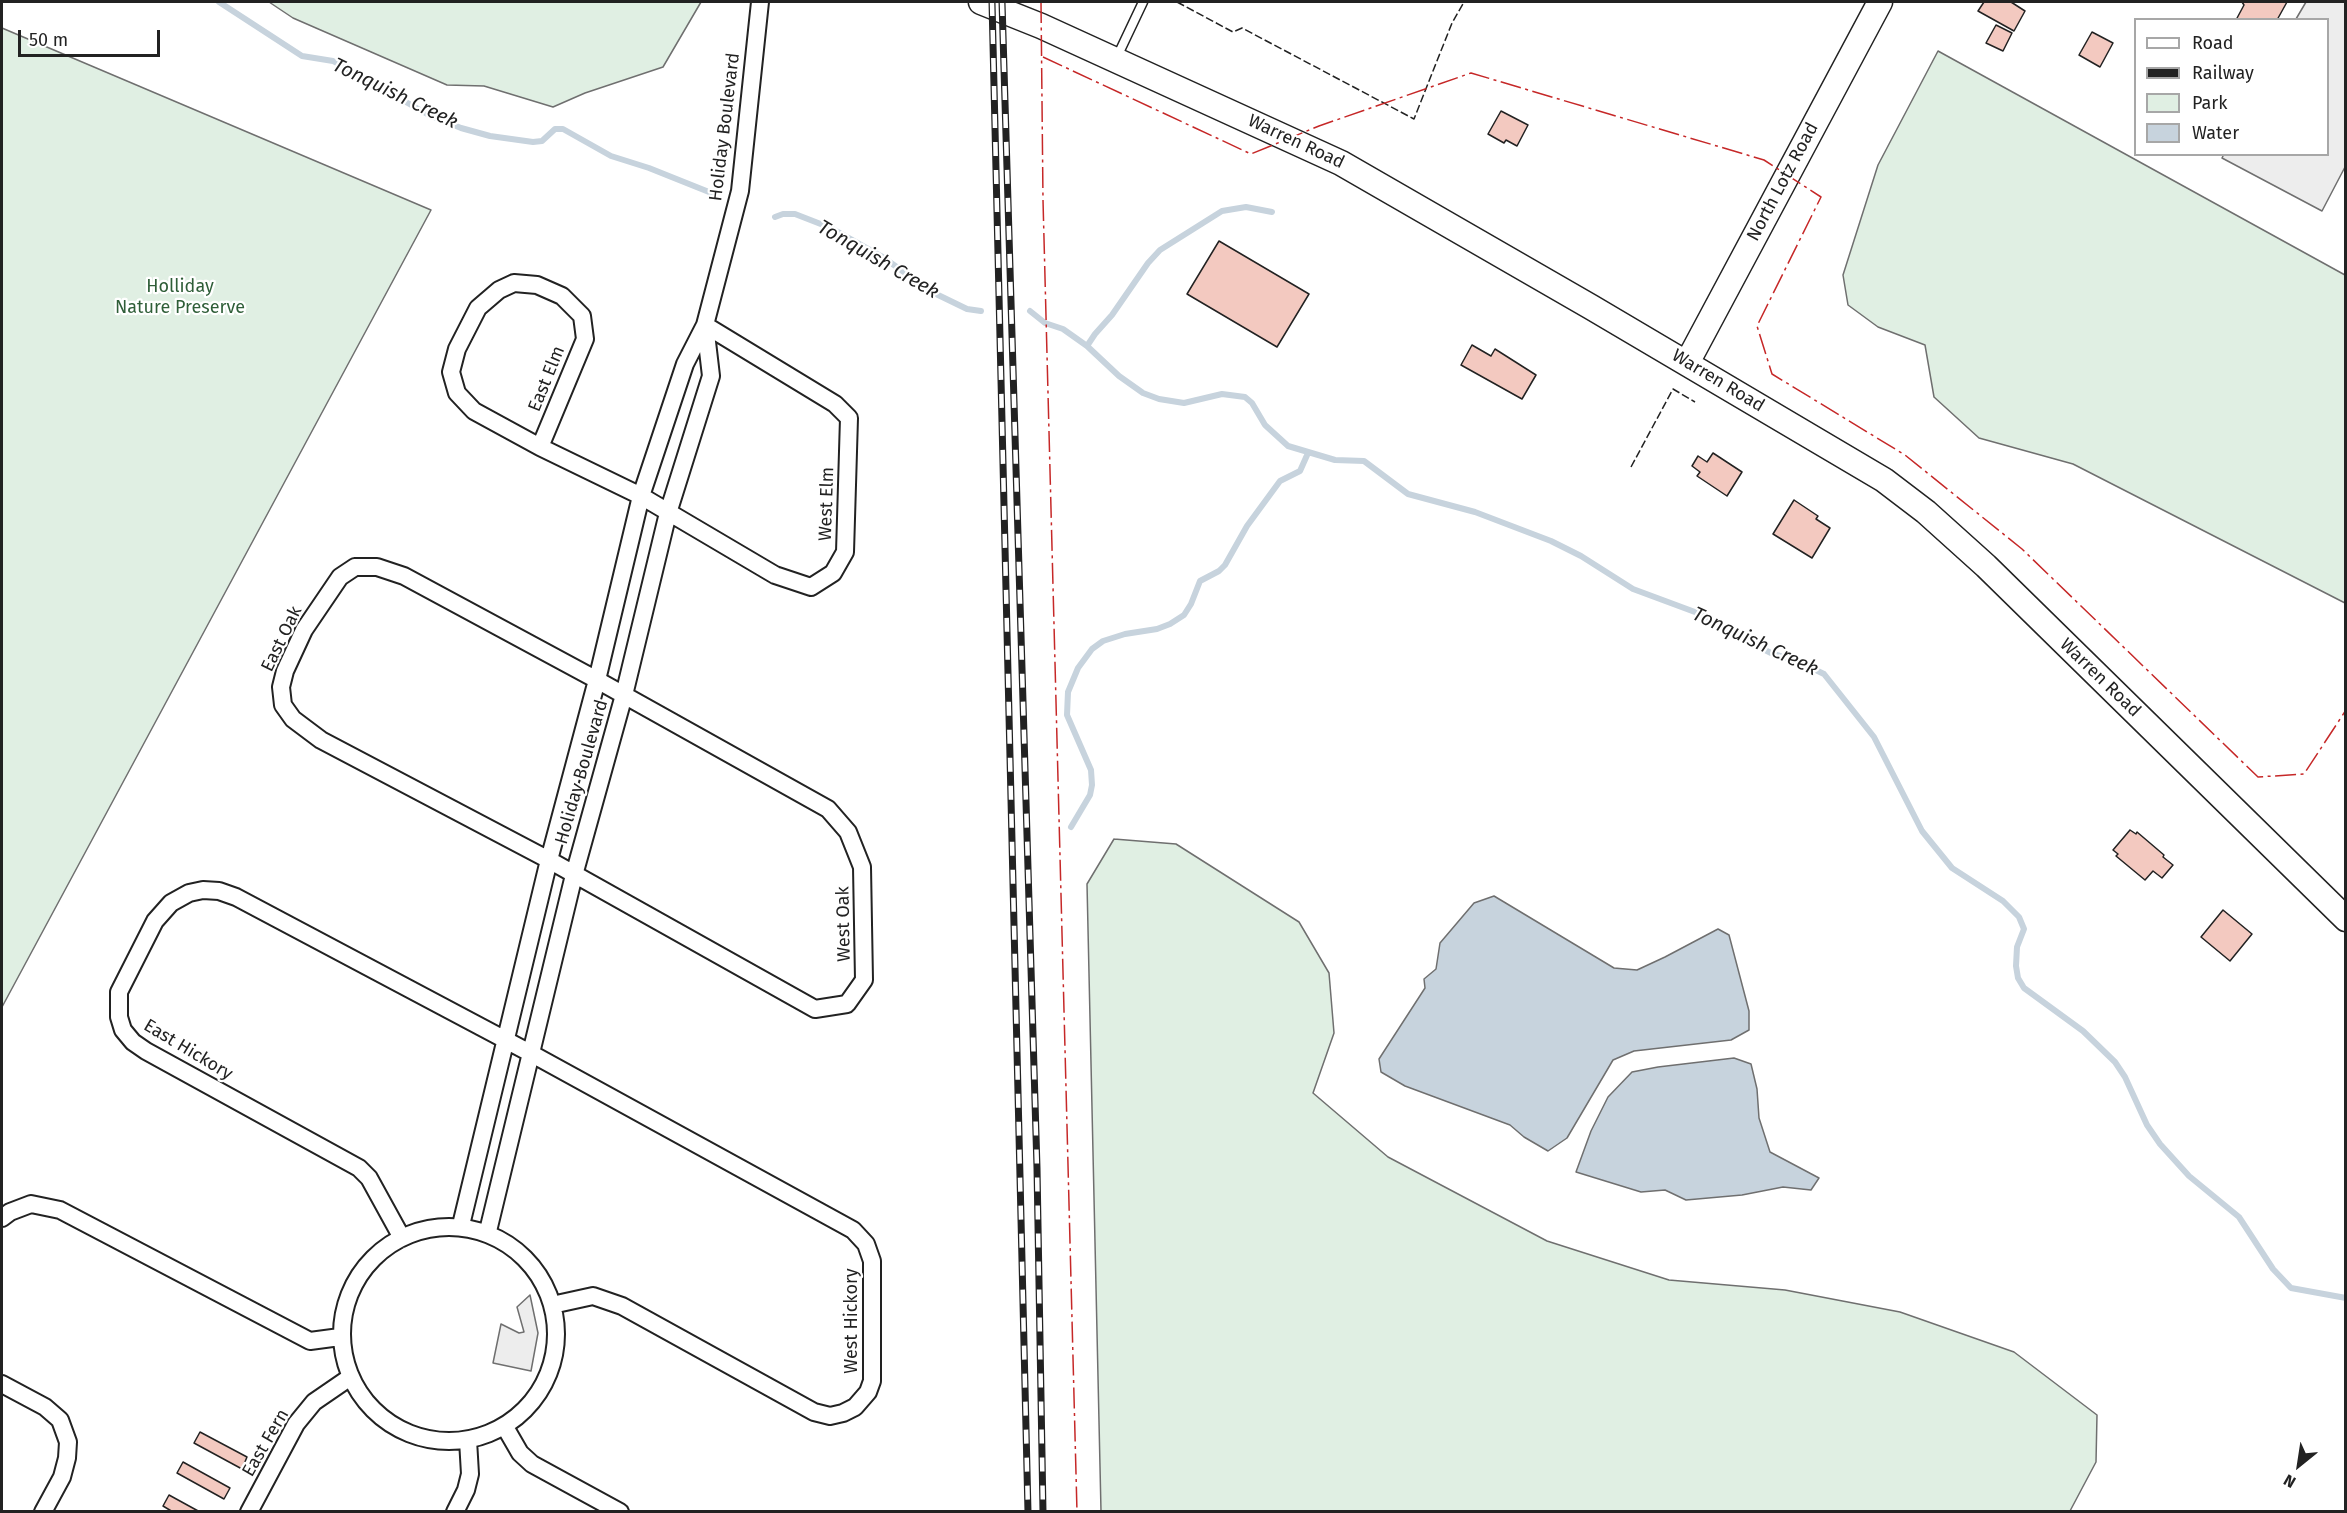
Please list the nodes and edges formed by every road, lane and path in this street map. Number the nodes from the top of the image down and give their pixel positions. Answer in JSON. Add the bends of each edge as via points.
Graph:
{"nodes":[{"id":1,"x":760,"y":2,"type":"edge"},
{"id":2,"x":981,"y":2,"type":"edge"},
{"id":3,"x":1143,"y":2,"type":"edge"},
{"id":4,"x":1880,"y":2,"type":"edge"},
{"id":5,"x":1116,"y":60,"type":"junction"},
{"id":6,"x":705,"y":325,"type":"junction"},
{"id":7,"x":1687,"y":363,"type":"junction"},
{"id":8,"x":540,"y":447,"type":"junction"},
{"id":9,"x":641,"y":496,"type":"junction"},
{"id":10,"x":668,"y":513,"type":"junction"},
{"id":11,"x":597,"y":680,"type":"junction"},
{"id":12,"x":624,"y":695,"type":"junction"},
{"id":13,"x":549,"y":860,"type":"junction"},
{"id":14,"x":574,"y":875,"type":"junction"},
{"id":15,"x":2346,"y":919,"type":"edge"},
{"id":16,"x":507,"y":1042,"type":"junction"},
{"id":17,"x":532,"y":1054,"type":"junction"},
{"id":18,"x":2,"y":1218,"type":"edge"},
{"id":19,"x":461,"y":1225,"type":"junction"},
{"id":20,"x":488,"y":1231,"type":"junction"},
{"id":21,"x":402,"y":1238,"type":"junction"},
{"id":22,"x":552,"y":1305,"type":"junction"},
{"id":23,"x":340,"y":1338,"type":"junction"},
{"id":24,"x":349,"y":1378,"type":"junction"},
{"id":25,"x":2,"y":1384,"type":"edge"},
{"id":26,"x":505,"y":1427,"type":"junction"},
{"id":27,"x":468,"y":1440,"type":"junction"},
{"id":28,"x":43,"y":1512,"type":"edge"},
{"id":29,"x":249,"y":1512,"type":"edge"},
{"id":30,"x":455,"y":1512,"type":"edge"},
{"id":31,"x":620,"y":1512,"type":"edge"}],
"edges":[{"from":1,"to":6,"type":"street","name":"Holiday Boulevard","via":[[740,191]]},
{"from":2,"to":5,"type":"main road","name":"Warren Road"},
{"from":3,"to":5,"type":"lane"},
{"from":4,"to":7,"type":"main road","name":"North Lotz Road"},
{"from":5,"to":7,"type":"main road","name":"Warren Road","via":[[1341,163]]},
{"from":6,"to":9,"type":"street","name":"Holiday Boulevard","via":[[686,364]]},
{"from":6,"to":10,"type":"street","name":"Holiday Boulevard","via":[[711,376]]},
{"from":6,"to":10,"type":"street","name":"West Elm","via":[[835,404],[849,418],[845,552],[833,573],[811,587],[775,575]]},
{"from":7,"to":15,"type":"main road","name":"Warren Road","via":[[1884,480],[1926,512]]},
{"from":8,"to":8,"type":"street","name":"East Elm","via":[[474,411],[457,393],[451,372],[457,349],[478,309],[514,283],[537,285],[562,296],[582,316],[585,339]]},
{"from":8,"to":9,"type":"street","name":"East Elm"},
{"from":9,"to":10,"type":"street","name":"East Elm"},
{"from":9,"to":11,"type":"street","name":"Holiday Boulevard"},
{"from":10,"to":12,"type":"street","name":"Holiday Boulevard"},
{"from":11,"to":12,"type":"street","name":"East Oak"},
{"from":11,"to":13,"type":"street","name":"Holiday Boulevard"},
{"from":11,"to":13,"type":"street","name":"East Oak","via":[[404,576],[376,567],[355,567],[340,577],[304,630],[285,671],[281,687],[283,705],[293,719],[321,740]]},
{"from":12,"to":14,"type":"street","name":"Holiday Boulevard"},
{"from":12,"to":14,"type":"street","name":"West Oak","via":[[828,809],[848,832],[862,867],[864,980],[848,1004],[815,1009]]},
{"from":13,"to":14,"type":"street","name":"East Oak"},
{"from":13,"to":16,"type":"street","name":"Holiday Boulevard"},
{"from":14,"to":17,"type":"street","name":"Holiday Boulevard"},
{"from":16,"to":17,"type":"street","name":"East Hickory"},
{"from":16,"to":19,"type":"street","name":"Holiday Boulevard"},
{"from":16,"to":21,"type":"street","name":"East Hickory","via":[[219,891],[189,892],[171,903],[155,921],[119,992],[123,1030],[146,1051],[359,1168],[369,1178]]},
{"from":17,"to":20,"type":"street","name":"Holiday Boulevard"},
{"from":17,"to":22,"type":"street","name":"West Hickory","via":[[853,1230],[866,1244],[872,1261],[872,1381],[855,1407],[830,1416],[814,1412],[622,1306],[593,1296]]},
{"from":18,"to":23,"type":"street","via":[[31,1204],[60,1210],[310,1341]]},
{"from":19,"to":20,"type":"street"},
{"from":19,"to":21,"type":"street","via":[[442,1225]]},
{"from":20,"to":22,"type":"street","via":[[521,1254],[541,1279]]},
{"from":21,"to":23,"type":"street","via":[[377,1254],[358,1279],[345,1308]]},
{"from":22,"to":26,"type":"street","via":[[556,1335],[550,1368],[530,1403]]},
{"from":23,"to":24,"type":"street"},
{"from":24,"to":27,"type":"street","via":[[371,1408],[401,1431],[434,1440]]},
{"from":24,"to":29,"type":"street","name":"East Fern","via":[[314,1402],[297,1424]]},
{"from":25,"to":28,"type":"street","via":[[45,1407],[60,1420],[68,1442],[62,1478]]},
{"from":26,"to":27,"type":"street","via":[[489,1436]]},
{"from":26,"to":31,"type":"street","via":[[520,1453],[532,1464]]},
{"from":27,"to":30,"type":"street","via":[[470,1474]]}]}
